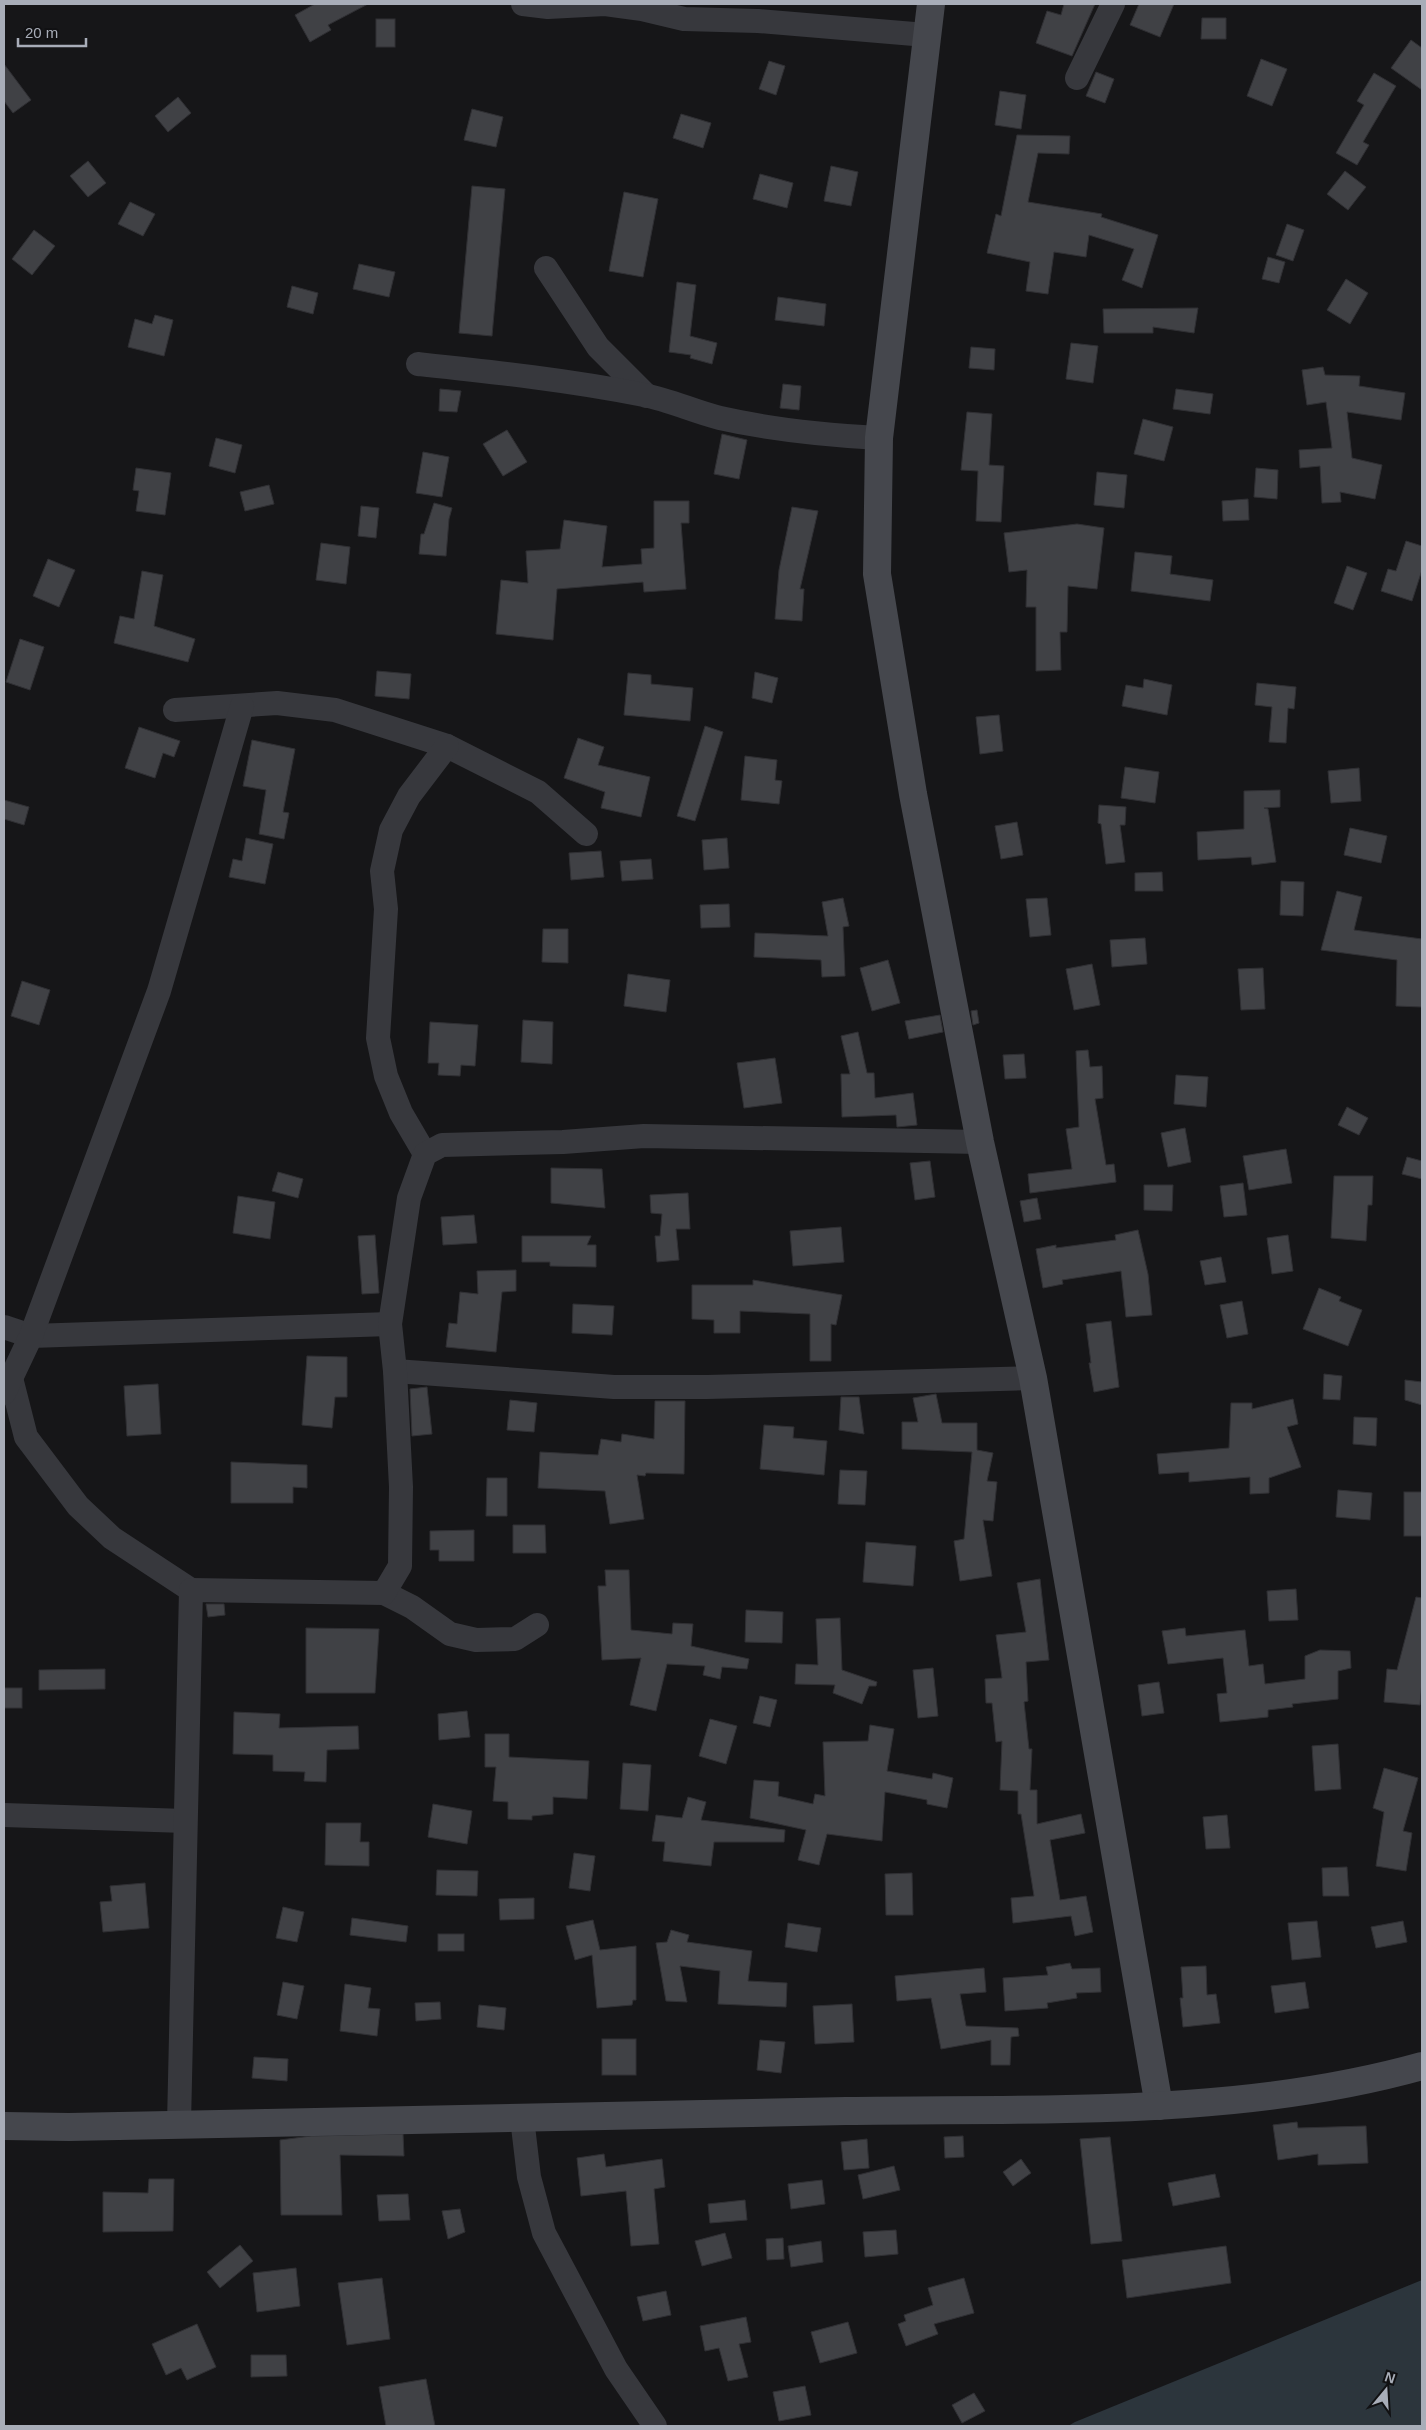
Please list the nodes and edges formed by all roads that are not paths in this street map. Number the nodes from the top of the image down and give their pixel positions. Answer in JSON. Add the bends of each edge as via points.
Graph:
{"nodes":[{"id":1,"x":523,"y":4,"type":"edge"},
{"id":2,"x":931,"y":4,"type":"edge"},
{"id":3,"x":1114,"y":4,"type":"edge"},
{"id":4,"x":926,"y":36,"type":"junction"},
{"id":5,"x":1077,"y":78,"type":"dead end"},
{"id":6,"x":546,"y":268,"type":"dead end"},
{"id":7,"x":418,"y":364,"type":"dead end"},
{"id":8,"x":647,"y":396,"type":"junction"},
{"id":9,"x":879,"y":438,"type":"junction"},
{"id":10,"x":242,"y":706,"type":"junction"},
{"id":11,"x":175,"y":710,"type":"dead end"},
{"id":12,"x":447,"y":746,"type":"junction"},
{"id":13,"x":586,"y":834,"type":"dead end"},
{"id":14,"x":980,"y":1142,"type":"junction"},
{"id":15,"x":425,"y":1154,"type":"junction"},
{"id":16,"x":390,"y":1324,"type":"junction"},
{"id":17,"x":4,"y":1327,"type":"edge"},
{"id":18,"x":32,"y":1336,"type":"junction"},
{"id":19,"x":396,"y":1371,"type":"junction"},
{"id":20,"x":1033,"y":1378,"type":"junction"},
{"id":21,"x":7,"y":1386,"type":"edge"},
{"id":22,"x":191,"y":1590,"type":"junction"},
{"id":23,"x":384,"y":1593,"type":"junction"},
{"id":24,"x":537,"y":1625,"type":"dead end"},
{"id":25,"x":4,"y":1815,"type":"edge"},
{"id":26,"x":185,"y":1821,"type":"junction"},
{"id":27,"x":1422,"y":2066,"type":"edge"},
{"id":28,"x":1159,"y":2106,"type":"junction"},
{"id":29,"x":522,"y":2118,"type":"junction"},
{"id":30,"x":179,"y":2124,"type":"junction"},
{"id":31,"x":4,"y":2126,"type":"edge"},
{"id":32,"x":655,"y":2426,"type":"edge"}],
"edges":[{"from":1,"to":4,"type":"street","via":[[548,7],[605,4],[684,19],[758,20]]},
{"from":2,"to":4,"type":"street"},
{"from":3,"to":5,"type":"street"},
{"from":4,"to":9,"type":"street"},
{"from":6,"to":8,"type":"street","via":[[598,347]]},
{"from":7,"to":8,"type":"street","via":[[562,380]]},
{"from":8,"to":9,"type":"street","via":[[719,418],[767,427]]},
{"from":9,"to":14,"type":"street","via":[[877,574],[913,794]]},
{"from":10,"to":11,"type":"street"},
{"from":10,"to":12,"type":"street","via":[[277,703],[335,710]]},
{"from":10,"to":18,"type":"street","via":[[159,991]]},
{"from":12,"to":13,"type":"street","via":[[538,792]]},
{"from":12,"to":15,"type":"street","via":[[409,796],[395,821],[382,871],[386,909],[378,1038],[386,1076],[401,1113]]},
{"from":14,"to":15,"type":"street","via":[[644,1136],[442,1145]]},
{"from":14,"to":20,"type":"street"},
{"from":15,"to":16,"type":"street","via":[[409,1198]]},
{"from":16,"to":18,"type":"street"},
{"from":16,"to":19,"type":"street"},
{"from":17,"to":18,"type":"street"},
{"from":18,"to":21,"type":"street"},
{"from":19,"to":20,"type":"street","via":[[614,1387]]},
{"from":19,"to":23,"type":"street","via":[[401,1487],[400,1566]]},
{"from":20,"to":28,"type":"street"},
{"from":21,"to":22,"type":"street","via":[[26,1437],[78,1506],[112,1538]]},
{"from":22,"to":23,"type":"street"},
{"from":22,"to":26,"type":"street"},
{"from":23,"to":24,"type":"street","via":[[412,1607],[450,1634],[476,1640],[515,1639]]},
{"from":25,"to":26,"type":"street"},
{"from":26,"to":30,"type":"street"},
{"from":27,"to":28,"type":"street","via":[[1258,2098]]},
{"from":28,"to":29,"type":"street"},
{"from":29,"to":30,"type":"street"},
{"from":29,"to":32,"type":"street","via":[[529,2177],[544,2233],[616,2369]]},
{"from":30,"to":31,"type":"street"}]}
